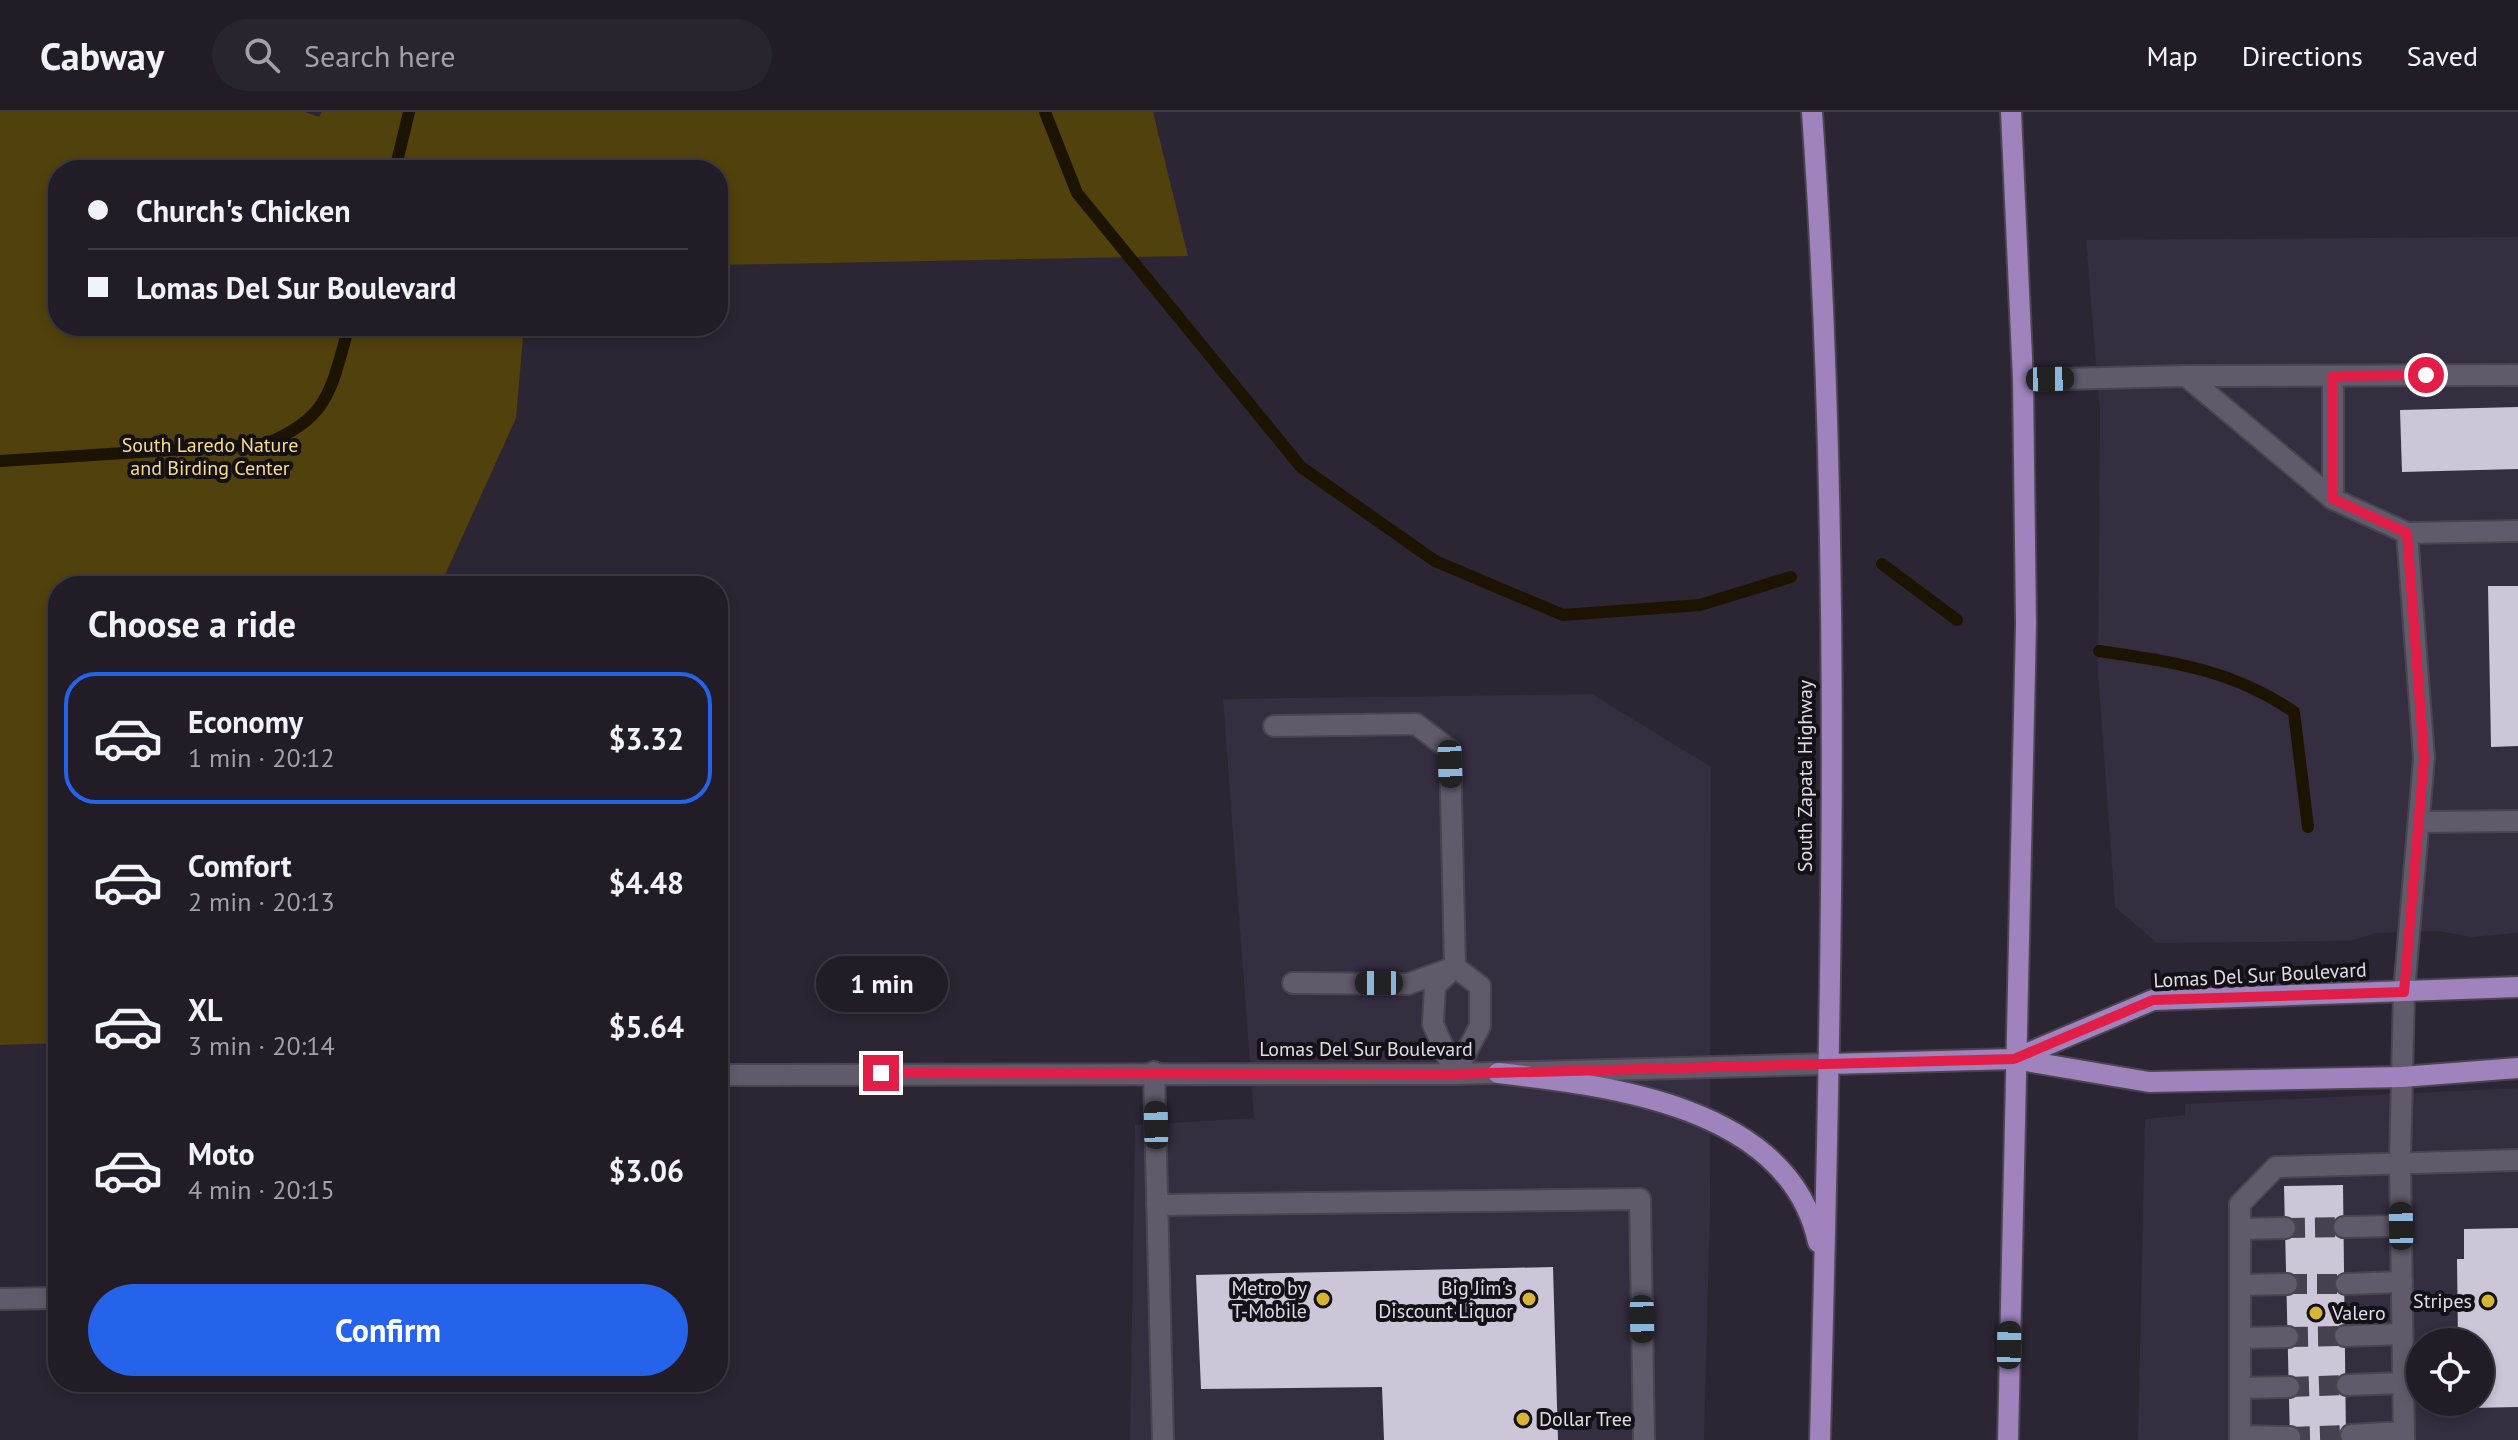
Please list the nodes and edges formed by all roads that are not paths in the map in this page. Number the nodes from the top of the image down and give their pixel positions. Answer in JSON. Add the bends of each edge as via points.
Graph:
{"nodes":[{"id":1,"x":1812,"y":112,"type":"edge"},
{"id":2,"x":2011,"y":112,"type":"edge"},
{"id":3,"x":2518,"y":375,"type":"edge"},
{"id":4,"x":2186,"y":376,"type":"junction"},
{"id":5,"x":2333,"y":376,"type":"junction"},
{"id":6,"x":2023,"y":380,"type":"junction"},
{"id":7,"x":2333,"y":499,"type":"junction"},
{"id":8,"x":2518,"y":531,"type":"edge"},
{"id":9,"x":2407,"y":533,"type":"junction"},
{"id":10,"x":1274,"y":726,"type":"dead end"},
{"id":11,"x":2518,"y":821,"type":"edge"},
{"id":12,"x":2419,"y":822,"type":"junction"},
{"id":13,"x":1455,"y":967,"type":"junction"},
{"id":14,"x":1293,"y":983,"type":"dead end"},
{"id":15,"x":2518,"y":987,"type":"edge"},
{"id":16,"x":2404,"y":992,"type":"junction"},
{"id":17,"x":2014,"y":1059,"type":"junction"},
{"id":18,"x":1829,"y":1064,"type":"junction"},
{"id":19,"x":2518,"y":1068,"type":"edge"},
{"id":20,"x":1154,"y":1072,"type":"junction"},
{"id":21,"x":1498,"y":1073,"type":"junction"},
{"id":22,"x":1455,"y":1074,"type":"junction"},
{"id":23,"x":728,"y":1075,"type":"edge"},
{"id":24,"x":2402,"y":1077,"type":"junction"},
{"id":25,"x":2518,"y":1160,"type":"edge"},
{"id":26,"x":2400,"y":1162,"type":"junction"},
{"id":27,"x":1157,"y":1205,"type":"junction"},
{"id":28,"x":2401,"y":1226,"type":"junction"},
{"id":29,"x":2344,"y":1227,"type":"tunnel mouth"},
{"id":30,"x":2285,"y":1228,"type":"tunnel mouth"},
{"id":31,"x":2240,"y":1229,"type":"junction"},
{"id":32,"x":2402,"y":1282,"type":"junction"},
{"id":33,"x":2287,"y":1284,"type":"tunnel mouth"},
{"id":34,"x":2346,"y":1284,"type":"tunnel mouth"},
{"id":35,"x":2240,"y":1285,"type":"junction"},
{"id":36,"x":1824,"y":1286,"type":"junction"},
{"id":37,"x":48,"y":1298,"type":"edge"},
{"id":38,"x":0,"y":1299,"type":"edge"},
{"id":39,"x":2402,"y":1334,"type":"junction"},
{"id":40,"x":2345,"y":1336,"type":"tunnel mouth"},
{"id":41,"x":2288,"y":1337,"type":"tunnel mouth"},
{"id":42,"x":2240,"y":1338,"type":"junction"},
{"id":43,"x":2403,"y":1383,"type":"junction"},
{"id":44,"x":2347,"y":1385,"type":"tunnel mouth"},
{"id":45,"x":2289,"y":1387,"type":"tunnel mouth"},
{"id":46,"x":2240,"y":1388,"type":"junction"},
{"id":47,"x":2351,"y":1435,"type":"dead end"},
{"id":48,"x":2404,"y":1436,"type":"edge"},
{"id":49,"x":2290,"y":1437,"type":"dead end"},
{"id":50,"x":2240,"y":1438,"type":"edge"},
{"id":51,"x":1163,"y":1440,"type":"edge"},
{"id":52,"x":1644,"y":1440,"type":"edge"},
{"id":53,"x":1820,"y":1440,"type":"edge"},
{"id":54,"x":2008,"y":1440,"type":"edge"}],
"edges":[{"from":1,"to":18,"type":"main road","name":"South Zapata Highway","via":[[1829,470]]},
{"from":2,"to":6,"type":"main road"},
{"from":3,"to":5,"type":"street"},
{"from":4,"to":5,"type":"street"},
{"from":4,"to":6,"type":"street"},
{"from":4,"to":7,"type":"street"},
{"from":5,"to":7,"type":"street"},
{"from":6,"to":17,"type":"main road","via":[[2026,624]]},
{"from":7,"to":9,"type":"street"},
{"from":8,"to":9,"type":"street"},
{"from":9,"to":12,"type":"street","via":[[2424,758]]},
{"from":10,"to":13,"type":"street","via":[[1416,724],[1450,750]]},
{"from":11,"to":12,"type":"street"},
{"from":12,"to":16,"type":"street"},
{"from":13,"to":14,"type":"street","via":[[1408,984]]},
{"from":13,"to":22,"type":"street","via":[[1435,986],[1433,1024]]},
{"from":13,"to":22,"type":"street","via":[[1480,986],[1480,1026]]},
{"from":15,"to":16,"type":"main road","name":"Lomas Del Sur Boulevard"},
{"from":16,"to":17,"type":"main road","name":"Lomas Del Sur Boulevard","via":[[2153,1000]]},
{"from":16,"to":24,"type":"street"},
{"from":17,"to":18,"type":"main road","name":"Lomas Del Sur Boulevard"},
{"from":17,"to":24,"type":"main road","name":"Lomas Del Sur Boulevard","via":[[2149,1082]]},
{"from":17,"to":54,"type":"main road"},
{"from":18,"to":21,"type":"street","name":"Lomas Del Sur Boulevard"},
{"from":18,"to":36,"type":"main road","name":"South Zapata Highway"},
{"from":19,"to":24,"type":"main road","name":"Lomas Del Sur Boulevard"},
{"from":20,"to":22,"type":"street","name":"Lomas Del Sur Boulevard"},
{"from":20,"to":23,"type":"street","name":"Lomas Del Sur Boulevard"},
{"from":20,"to":27,"type":"street"},
{"from":21,"to":22,"type":"street","name":"Lomas Del Sur Boulevard"},
{"from":21,"to":36,"type":"main road","via":[[1627,1094],[1704,1118],[1753,1144],[1792,1180],[1804,1200],[1814,1223]]},
{"from":24,"to":26,"type":"street"},
{"from":25,"to":26,"type":"street"},
{"from":26,"to":28,"type":"street"},
{"from":26,"to":31,"type":"street","via":[[2276,1167],[2240,1204]]},
{"from":27,"to":51,"type":"street"},
{"from":27,"to":52,"type":"street","via":[[1640,1199]]},
{"from":28,"to":29,"type":"street"},
{"from":28,"to":32,"type":"street"},
{"from":30,"to":31,"type":"street"},
{"from":31,"to":35,"type":"street"},
{"from":32,"to":34,"type":"street"},
{"from":32,"to":39,"type":"street"},
{"from":33,"to":35,"type":"street"},
{"from":35,"to":42,"type":"street"},
{"from":36,"to":53,"type":"main road","name":"South Zapata Highway"},
{"from":37,"to":38,"type":"street"},
{"from":39,"to":40,"type":"street"},
{"from":39,"to":43,"type":"street"},
{"from":41,"to":42,"type":"street"},
{"from":42,"to":46,"type":"street"},
{"from":43,"to":44,"type":"street"},
{"from":43,"to":48,"type":"street"},
{"from":45,"to":46,"type":"street"},
{"from":46,"to":50,"type":"street"},
{"from":47,"to":48,"type":"street"},
{"from":49,"to":50,"type":"street"}]}
